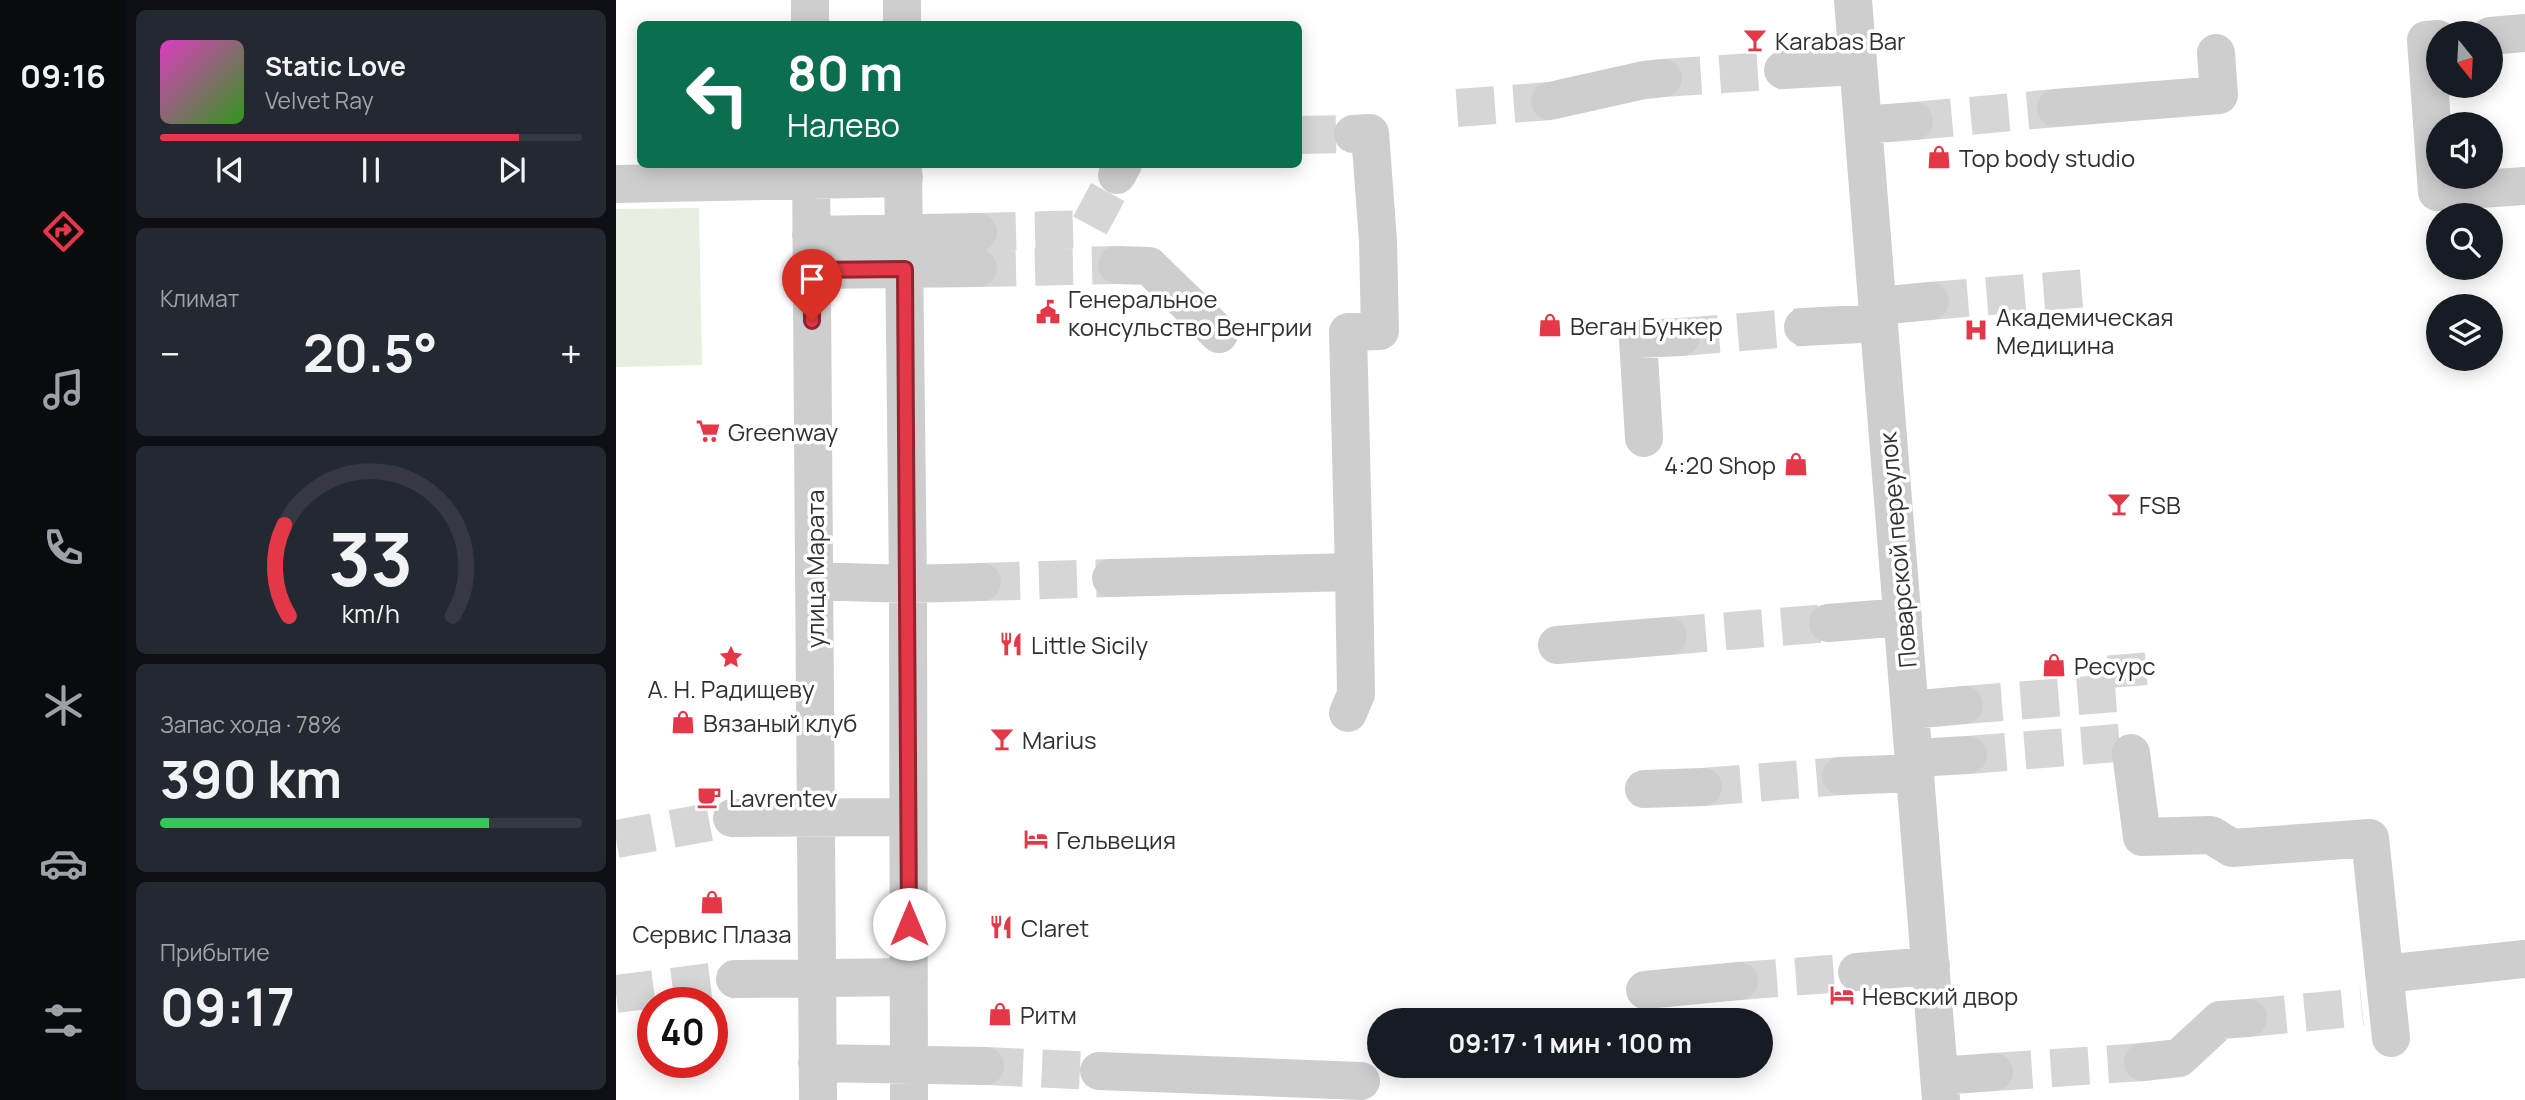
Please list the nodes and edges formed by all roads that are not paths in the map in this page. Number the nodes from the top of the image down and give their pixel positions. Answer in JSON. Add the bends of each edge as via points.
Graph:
{"nodes":[{"id":1,"x":810,"y":0,"type":"edge"},
{"id":2,"x":902,"y":0,"type":"edge"},
{"id":3,"x":1853,"y":0,"type":"edge"},
{"id":4,"x":810,"y":21,"type":"edge"},
{"id":5,"x":902,"y":21,"type":"edge"},
{"id":6,"x":2525,"y":33,"type":"edge"},
{"id":7,"x":2503,"y":35,"type":"edge"},
{"id":8,"x":2216,"y":52,"type":"dead end"},
{"id":9,"x":1858,"y":66,"type":"junction"},
{"id":10,"x":1783,"y":70,"type":"tunnel mouth"},
{"id":11,"x":1663,"y":78,"type":"tunnel mouth"},
{"id":12,"x":2430,"y":98,"type":"edge"},
{"id":13,"x":1550,"y":101,"type":"tunnel mouth"},
{"id":14,"x":2056,"y":108,"type":"tunnel mouth"},
{"id":15,"x":1914,"y":121,"type":"tunnel mouth"},
{"id":16,"x":1863,"y":125,"type":"junction"},
{"id":17,"x":1353,"y":134,"type":"tunnel mouth"},
{"id":18,"x":904,"y":171,"type":"edge"},
{"id":19,"x":811,"y":172,"type":"edge"},
{"id":20,"x":616,"y":184,"type":"edge"},
{"id":21,"x":2525,"y":186,"type":"edge"},
{"id":22,"x":978,"y":250,"type":"tunnel mouth"},
{"id":23,"x":812,"y":252,"type":"junction"},
{"id":24,"x":904,"y":252,"type":"junction"},
{"id":25,"x":1117,"y":265,"type":"tunnel mouth"},
{"id":26,"x":1930,"y":301,"type":"tunnel mouth"},
{"id":27,"x":1879,"y":314,"type":"junction"},
{"id":28,"x":1803,"y":327,"type":"tunnel mouth"},
{"id":29,"x":1220,"y":334,"type":"dead end"},
{"id":30,"x":1681,"y":337,"type":"tunnel mouth"},
{"id":31,"x":1644,"y":438,"type":"dead end"},
{"id":32,"x":1354,"y":572,"type":"junction"},
{"id":33,"x":1111,"y":578,"type":"tunnel mouth"},
{"id":34,"x":814,"y":582,"type":"junction"},
{"id":35,"x":982,"y":582,"type":"tunnel mouth"},
{"id":36,"x":908,"y":584,"type":"junction"},
{"id":37,"x":1903,"y":617,"type":"junction"},
{"id":38,"x":1828,"y":623,"type":"tunnel mouth"},
{"id":39,"x":1668,"y":636,"type":"tunnel mouth"},
{"id":40,"x":1557,"y":645,"type":"dead end"},
{"id":41,"x":1964,"y":705,"type":"tunnel mouth"},
{"id":42,"x":1910,"y":710,"type":"junction"},
{"id":43,"x":1348,"y":713,"type":"dead end"},
{"id":44,"x":2131,"y":753,"type":"dead end"},
{"id":45,"x":1968,"y":755,"type":"tunnel mouth"},
{"id":46,"x":1915,"y":765,"type":"junction"},
{"id":47,"x":1841,"y":776,"type":"tunnel mouth"},
{"id":48,"x":1703,"y":788,"type":"tunnel mouth"},
{"id":49,"x":1644,"y":789,"type":"dead end"},
{"id":50,"x":908,"y":817,"type":"junction"},
{"id":51,"x":732,"y":818,"type":"tunnel mouth"},
{"id":52,"x":816,"y":818,"type":"junction"},
{"id":53,"x":2525,"y":959,"type":"edge"},
{"id":54,"x":1931,"y":966,"type":"junction"},
{"id":55,"x":1857,"y":972,"type":"tunnel mouth"},
{"id":56,"x":817,"y":978,"type":"junction"},
{"id":57,"x":909,"y":978,"type":"junction"},
{"id":58,"x":735,"y":979,"type":"tunnel mouth"},
{"id":59,"x":1739,"y":981,"type":"tunnel mouth"},
{"id":60,"x":1645,"y":990,"type":"dead end"},
{"id":61,"x":2248,"y":1018,"type":"tunnel mouth"},
{"id":62,"x":2143,"y":1062,"type":"tunnel mouth"},
{"id":63,"x":817,"y":1063,"type":"junction"},
{"id":64,"x":985,"y":1066,"type":"tunnel mouth"},
{"id":65,"x":1098,"y":1071,"type":"tunnel mouth"},
{"id":66,"x":1994,"y":1072,"type":"tunnel mouth"},
{"id":67,"x":909,"y":1082,"type":"edge"},
{"id":68,"x":1361,"y":1082,"type":"dead end"},
{"id":69,"x":1940,"y":1088,"type":"edge"},
{"id":70,"x":818,"y":1100,"type":"edge"}],
"edges":[{"from":1,"to":4,"type":"street"},
{"from":2,"to":5,"type":"street"},
{"from":3,"to":9,"type":"street","name":"Поварской переулок"},
{"from":6,"to":7,"type":"street"},
{"from":8,"to":14,"type":"street","via":[[2219,95]]},
{"from":9,"to":10,"type":"street"},
{"from":9,"to":16,"type":"street","name":"Поварской переулок"},
{"from":11,"to":13,"type":"street"},
{"from":12,"to":21,"type":"street","via":[[2437,192]]},
{"from":15,"to":16,"type":"street"},
{"from":16,"to":27,"type":"street","name":"Поварской переулок"},
{"from":17,"to":32,"type":"street","via":[[1370,133],[1380,331],[1348,331]]},
{"from":18,"to":19,"type":"street"},
{"from":18,"to":24,"type":"street"},
{"from":19,"to":20,"type":"street"},
{"from":19,"to":23,"type":"street","name":"улица Марата"},
{"from":22,"to":24,"type":"street"},
{"from":23,"to":24,"type":"street"},
{"from":23,"to":34,"type":"street","name":"улица Марата"},
{"from":24,"to":36,"type":"street"},
{"from":25,"to":29,"type":"street","via":[[1149,266]]},
{"from":26,"to":27,"type":"street"},
{"from":27,"to":28,"type":"street"},
{"from":27,"to":37,"type":"street","name":"Поварской переулок"},
{"from":30,"to":31,"type":"street","via":[[1638,339]]},
{"from":32,"to":33,"type":"street"},
{"from":32,"to":43,"type":"street","via":[[1356,694]]},
{"from":34,"to":36,"type":"street"},
{"from":34,"to":52,"type":"street","name":"улица Марата"},
{"from":35,"to":36,"type":"street"},
{"from":36,"to":50,"type":"street"},
{"from":37,"to":38,"type":"street"},
{"from":37,"to":42,"type":"street","name":"Поварской переулок"},
{"from":39,"to":40,"type":"street"},
{"from":41,"to":42,"type":"street"},
{"from":42,"to":46,"type":"street","name":"Поварской переулок"},
{"from":44,"to":53,"type":"street","via":[[2142,837],[2211,835],[2232,848],[2370,838],[2381,1006]]},
{"from":45,"to":46,"type":"street"},
{"from":46,"to":47,"type":"street"},
{"from":46,"to":54,"type":"street","name":"Поварской переулок"},
{"from":48,"to":49,"type":"street"},
{"from":50,"to":52,"type":"street"},
{"from":50,"to":57,"type":"street"},
{"from":51,"to":52,"type":"street"},
{"from":52,"to":56,"type":"street","name":"улица Марата"},
{"from":54,"to":55,"type":"street"},
{"from":54,"to":69,"type":"street","name":"Поварской переулок"},
{"from":56,"to":57,"type":"street"},
{"from":56,"to":58,"type":"street"},
{"from":56,"to":63,"type":"street","name":"улица Марата"},
{"from":57,"to":67,"type":"street"},
{"from":59,"to":60,"type":"street"},
{"from":61,"to":62,"type":"street","via":[[2220,1020],[2179,1058]]},
{"from":63,"to":67,"type":"street"},
{"from":63,"to":70,"type":"street","name":"улица Марата"},
{"from":64,"to":67,"type":"street"},
{"from":65,"to":68,"type":"street"},
{"from":66,"to":69,"type":"street"}]}
